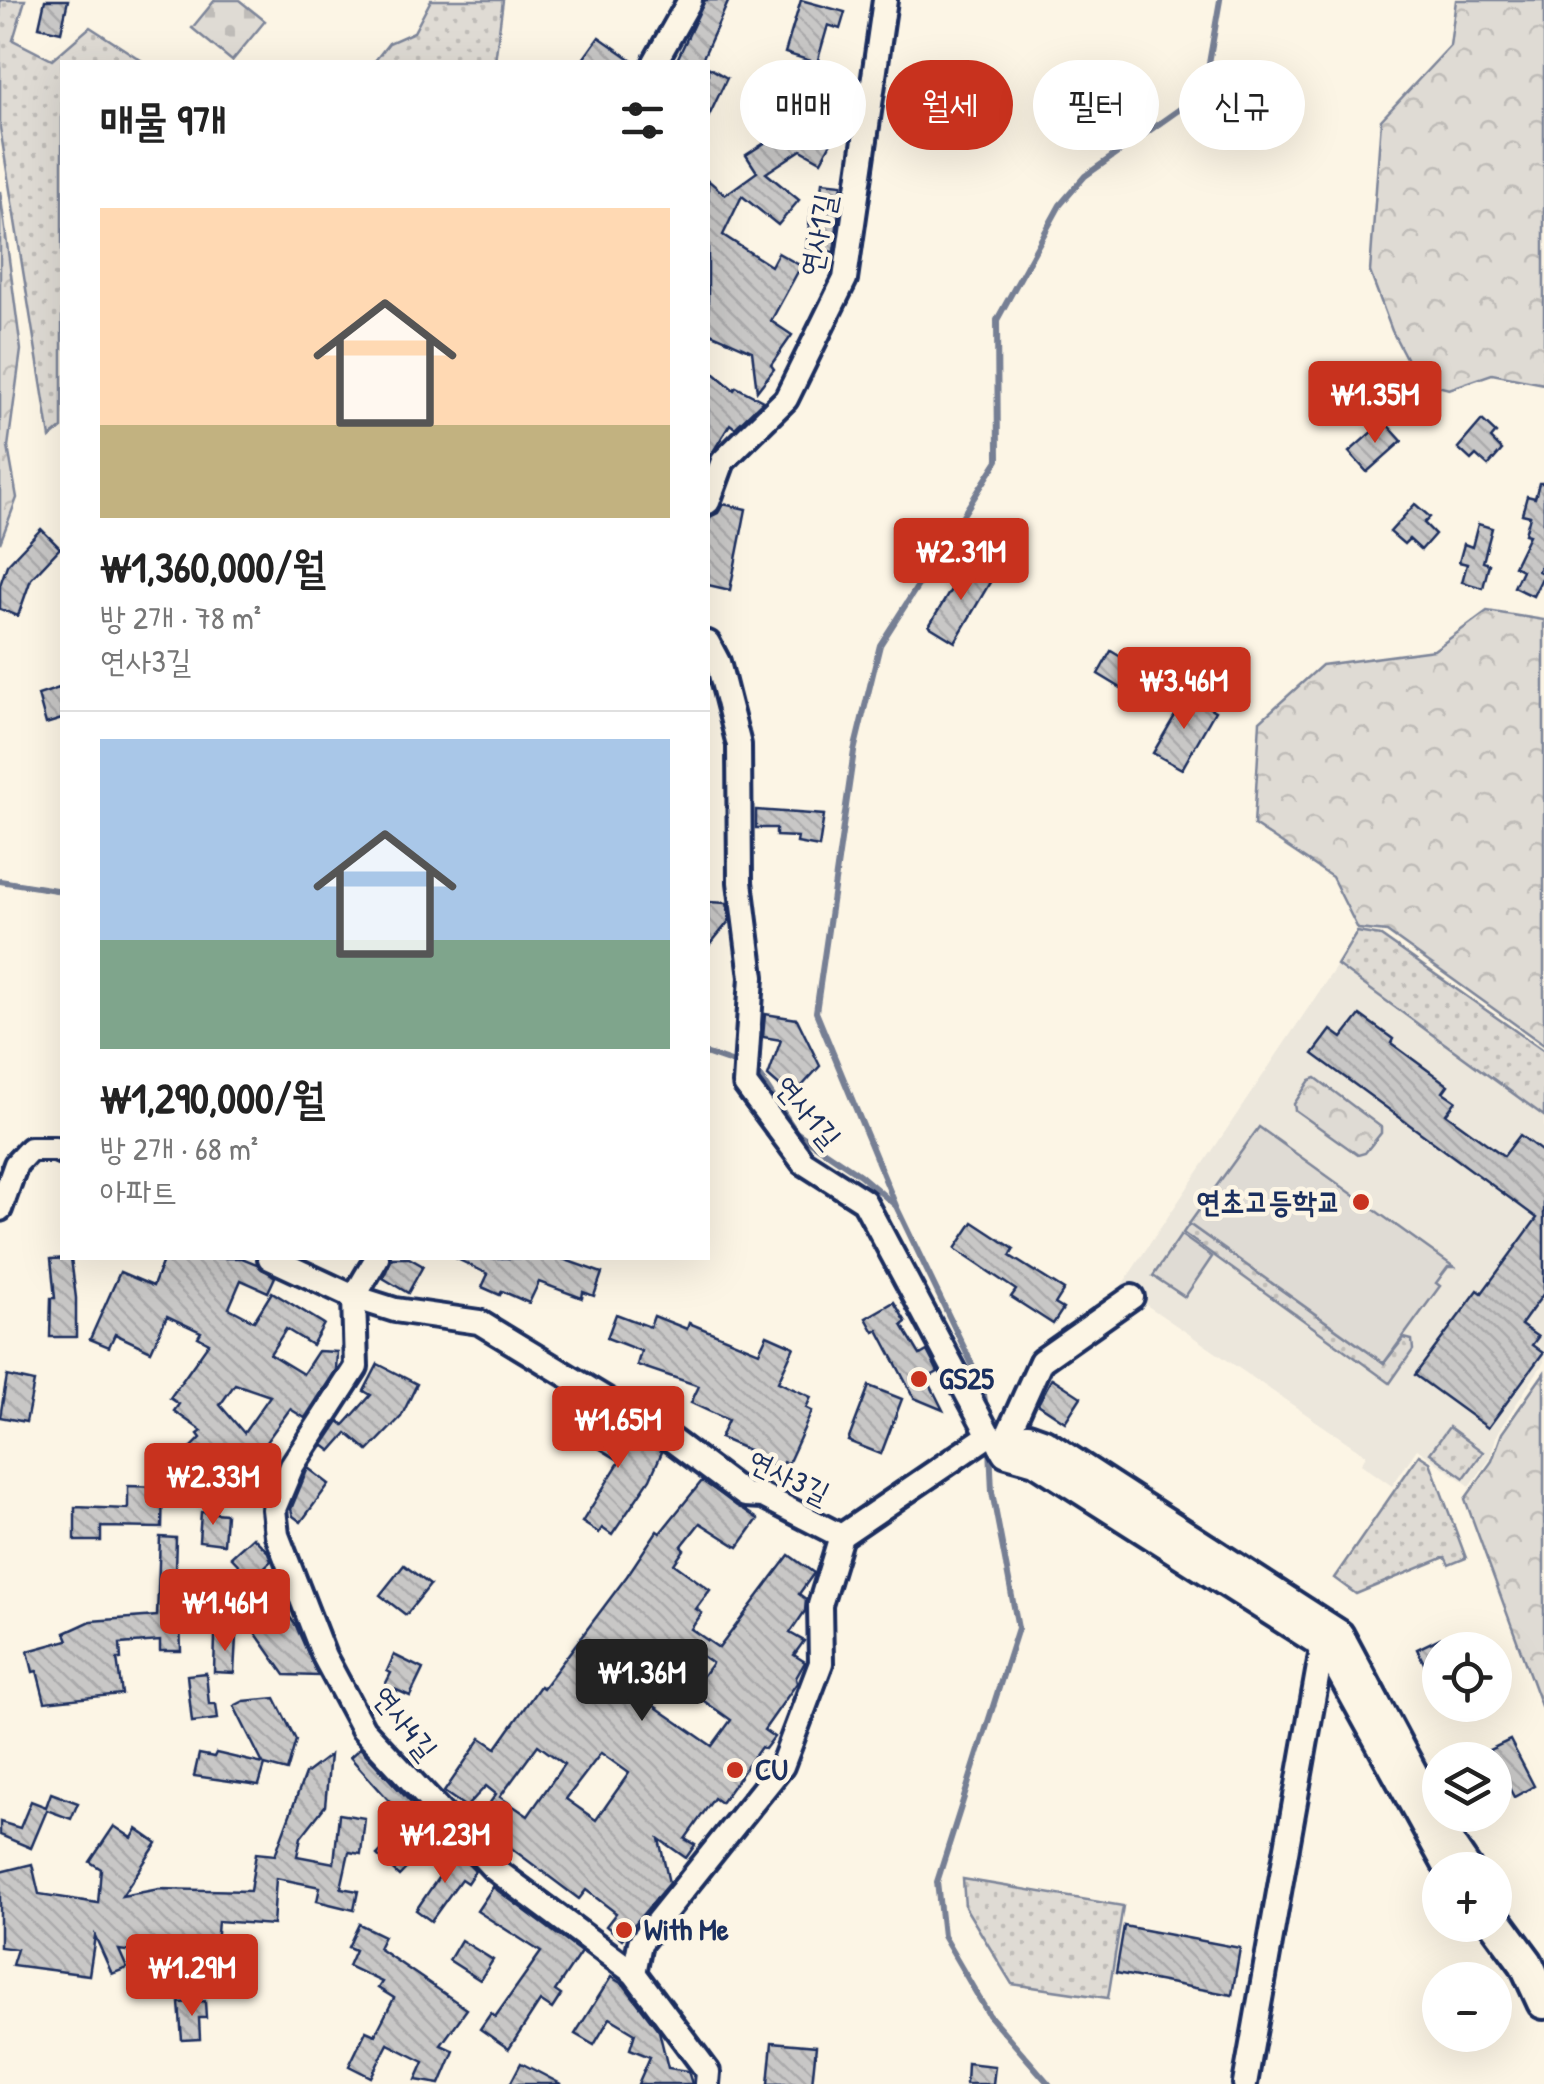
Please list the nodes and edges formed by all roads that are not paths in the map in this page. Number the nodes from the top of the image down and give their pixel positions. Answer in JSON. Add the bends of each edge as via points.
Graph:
{"nodes":[{"id":1,"x":690,"y":0,"type":"edge"},
{"id":2,"x":886,"y":0,"type":"edge"},
{"id":3,"x":656,"y":60,"type":"edge"},
{"id":4,"x":710,"y":497,"type":"edge"},
{"id":5,"x":710,"y":647,"type":"edge"},
{"id":6,"x":60,"y":1151,"type":"edge"},
{"id":7,"x":0,"y":1208,"type":"edge"},
{"id":8,"x":274,"y":1260,"type":"edge"},
{"id":9,"x":377,"y":1260,"type":"edge"},
{"id":10,"x":354,"y":1296,"type":"junction"},
{"id":11,"x":1132,"y":1297,"type":"dead end"},
{"id":12,"x":996,"y":1439,"type":"junction"},
{"id":13,"x":841,"y":1536,"type":"junction"},
{"id":14,"x":1322,"y":1632,"type":"junction"},
{"id":15,"x":1443,"y":1852,"type":"edge"},
{"id":16,"x":1453,"y":1852,"type":"edge"},
{"id":17,"x":1512,"y":1929,"type":"edge"},
{"id":18,"x":1511,"y":1942,"type":"edge"},
{"id":19,"x":634,"y":1973,"type":"junction"},
{"id":20,"x":1544,"y":1974,"type":"edge"},
{"id":21,"x":1544,"y":2002,"type":"edge"},
{"id":22,"x":707,"y":2084,"type":"edge"},
{"id":23,"x":1245,"y":2084,"type":"edge"}],
"edges":[{"from":1,"to":3,"type":"street"},
{"from":2,"to":4,"type":"street","name":"연사1길","via":[[845,279],[786,399],[723,461]]},
{"from":5,"to":12,"type":"street","name":"연사1길","via":[[740,745],[740,882],[752,977],[745,1084],[803,1162],[864,1200]]},
{"from":6,"to":7,"type":"street","via":[[30,1149],[16,1164]]},
{"from":8,"to":10,"type":"street","name":"연사3길"},
{"from":9,"to":10,"type":"street"},
{"from":10,"to":13,"type":"street","name":"연사3길","via":[[395,1310],[479,1322],[665,1435],[745,1495],[763,1496]]},
{"from":10,"to":19,"type":"street","name":"연사4길","via":[[356,1366],[292,1466],[274,1509],[276,1535],[324,1656],[363,1729],[493,1868]]},
{"from":11,"to":12,"type":"street","via":[[1041,1360]]},
{"from":12,"to":13,"type":"street"},
{"from":12,"to":14,"type":"street"},
{"from":13,"to":19,"type":"street","name":"연사3길","via":[[820,1604],[821,1663],[782,1766],[640,1943]]},
{"from":14,"to":15,"type":"street"},
{"from":14,"to":16,"type":"street","via":[[1345,1647]]},
{"from":14,"to":23,"type":"street"},
{"from":17,"to":20,"type":"street"},
{"from":18,"to":21,"type":"street"},
{"from":19,"to":22,"type":"street","name":"연사4길","via":[[708,2072]]}]}
